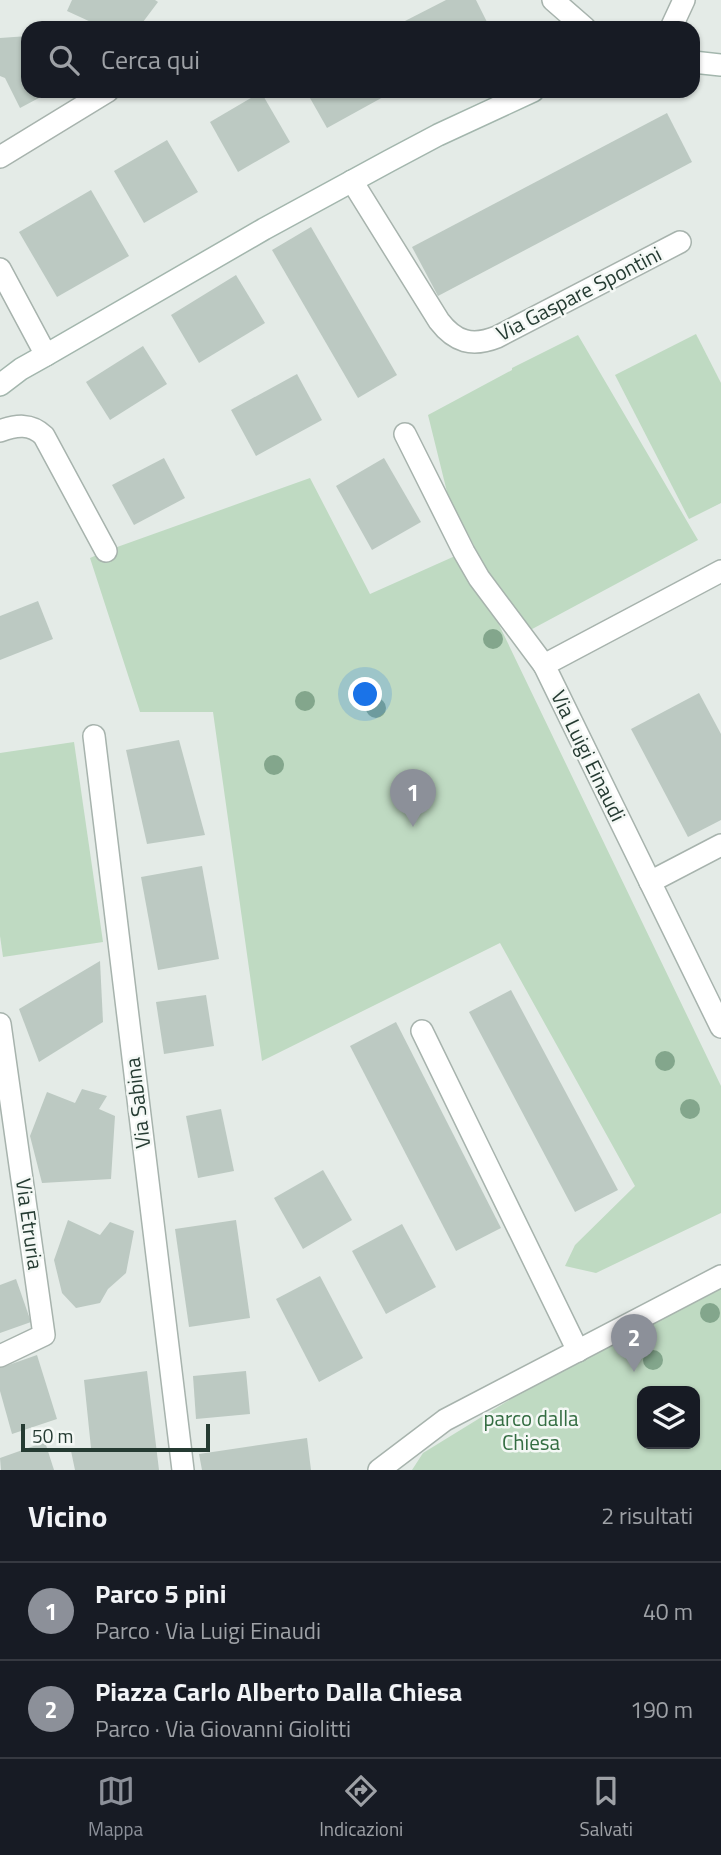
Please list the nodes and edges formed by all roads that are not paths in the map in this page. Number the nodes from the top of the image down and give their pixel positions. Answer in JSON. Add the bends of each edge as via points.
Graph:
{"nodes":[{"id":1,"x":553,"y":0,"type":"edge"},
{"id":2,"x":684,"y":0,"type":"edge"},
{"id":3,"x":577,"y":21,"type":"edge"},
{"id":4,"x":674,"y":21,"type":"edge"},
{"id":5,"x":700,"y":63,"type":"edge"},
{"id":6,"x":721,"y":65,"type":"edge"},
{"id":7,"x":96,"y":98,"type":"edge"},
{"id":8,"x":518,"y":98,"type":"edge"},
{"id":9,"x":0,"y":156,"type":"edge"},
{"id":10,"x":352,"y":181,"type":"junction"},
{"id":11,"x":680,"y":242,"type":"dead end"},
{"id":12,"x":0,"y":269,"type":"edge"},
{"id":13,"x":46,"y":355,"type":"junction"},
{"id":14,"x":0,"y":385,"type":"edge"},
{"id":15,"x":0,"y":431,"type":"edge"},
{"id":16,"x":405,"y":434,"type":"dead end"},
{"id":17,"x":106,"y":551,"type":"dead end"},
{"id":18,"x":721,"y":571,"type":"edge"},
{"id":19,"x":544,"y":665,"type":"junction"},
{"id":20,"x":93,"y":736,"type":"dead end"},
{"id":21,"x":721,"y":845,"type":"edge"},
{"id":22,"x":650,"y":882,"type":"junction"},
{"id":23,"x":0,"y":1024,"type":"edge"},
{"id":24,"x":721,"y":1027,"type":"edge"},
{"id":25,"x":422,"y":1031,"type":"dead end"},
{"id":26,"x":721,"y":1276,"type":"edge"},
{"id":27,"x":578,"y":1351,"type":"junction"},
{"id":28,"x":0,"y":1356,"type":"edge"},
{"id":29,"x":183,"y":1470,"type":"edge"},
{"id":30,"x":379,"y":1470,"type":"edge"}],
"edges":[{"from":1,"to":3,"type":"street"},
{"from":2,"to":4,"type":"street"},
{"from":5,"to":6,"type":"street"},
{"from":7,"to":9,"type":"street"},
{"from":8,"to":10,"type":"street"},
{"from":10,"to":11,"type":"street","name":"Via Gaspare Spontini","via":[[439,321],[463,341],[497,337]]},
{"from":10,"to":13,"type":"street"},
{"from":12,"to":13,"type":"street"},
{"from":13,"to":14,"type":"street"},
{"from":15,"to":17,"type":"street","via":[[22,426],[44,436]]},
{"from":16,"to":19,"type":"street","via":[[479,578]]},
{"from":18,"to":19,"type":"street","name":"Via Luigi Einaudi"},
{"from":19,"to":22,"type":"street","name":"Via Luigi Einaudi"},
{"from":20,"to":29,"type":"street","name":"Via Sabina"},
{"from":21,"to":22,"type":"street"},
{"from":22,"to":24,"type":"street","name":"Via Luigi Einaudi"},
{"from":23,"to":28,"type":"street","name":"Via Etruria","via":[[44,1335]]},
{"from":25,"to":27,"type":"street"},
{"from":26,"to":27,"type":"street"},
{"from":27,"to":30,"type":"street","via":[[446,1420]]}]}
